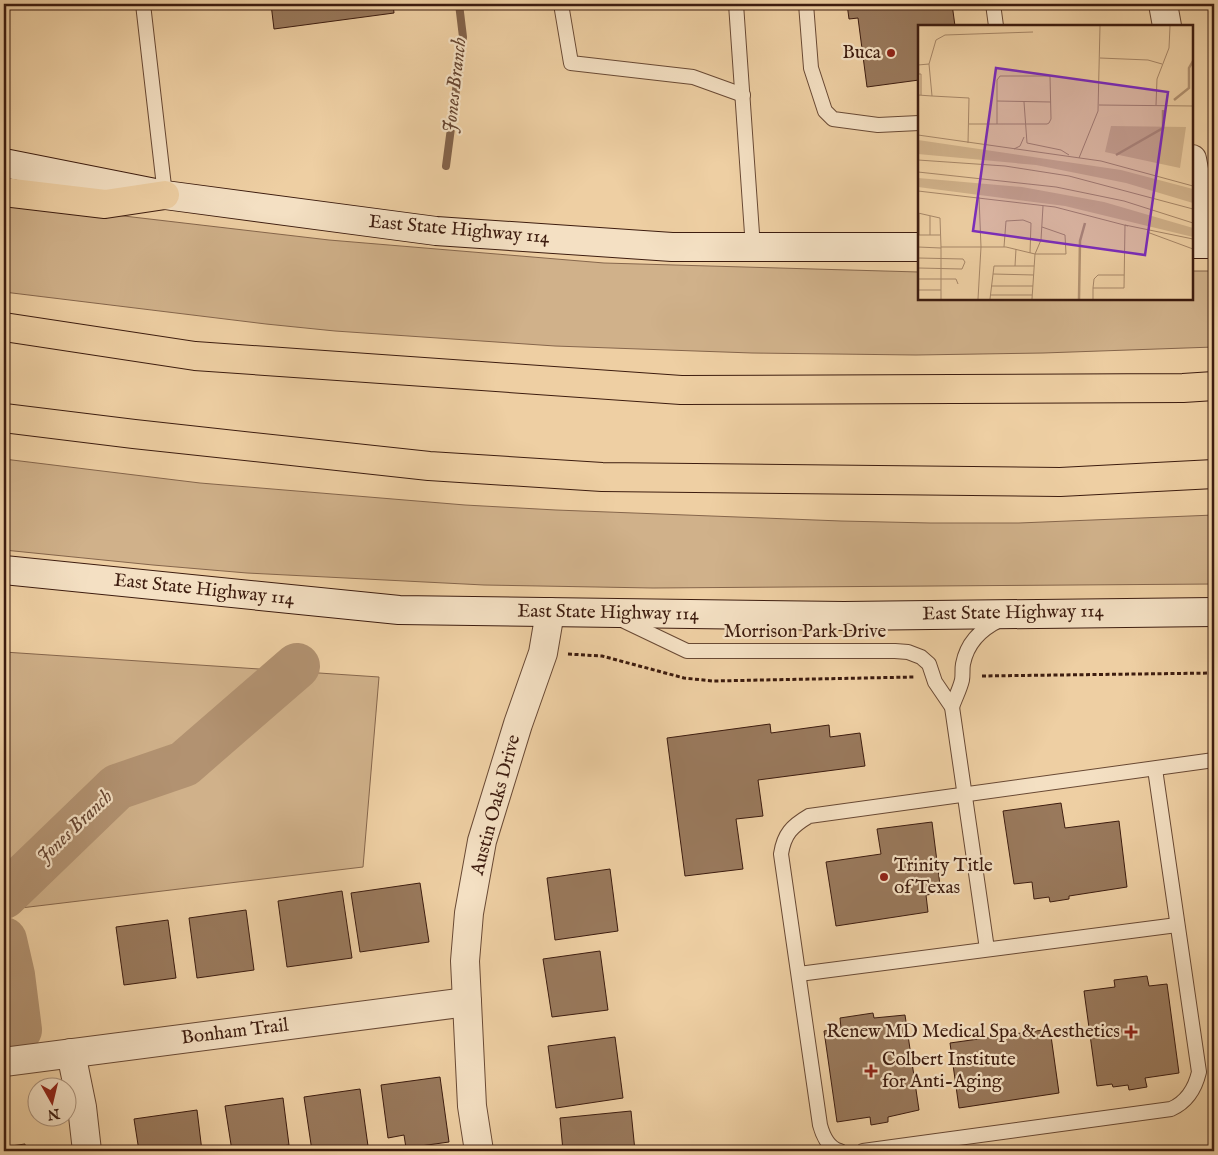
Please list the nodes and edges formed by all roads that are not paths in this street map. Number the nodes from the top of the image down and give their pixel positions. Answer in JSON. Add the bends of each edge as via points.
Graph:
{"nodes":[{"id":1,"x":143,"y":4,"type":"edge"},
{"id":2,"x":561,"y":4,"type":"edge"},
{"id":3,"x":736,"y":4,"type":"edge"},
{"id":4,"x":806,"y":4,"type":"edge"},
{"id":5,"x":993,"y":4,"type":"edge"},
{"id":6,"x":1163,"y":4,"type":"edge"},
{"id":7,"x":996,"y":25,"type":"edge"},
{"id":8,"x":1168,"y":25,"type":"edge"},
{"id":9,"x":743,"y":95,"type":"junction"},
{"id":10,"x":918,"y":123,"type":"edge"},
{"id":11,"x":4,"y":163,"type":"edge"},
{"id":12,"x":1193,"y":166,"type":"edge"},
{"id":13,"x":4,"y":192,"type":"edge"},
{"id":14,"x":165,"y":195,"type":"junction"},
{"id":15,"x":1204,"y":244,"type":"edge"},
{"id":16,"x":918,"y":247,"type":"edge"},
{"id":17,"x":753,"y":248,"type":"junction"},
{"id":18,"x":4,"y":327,"type":"edge"},
{"id":19,"x":1214,"y":386,"type":"edge"},
{"id":20,"x":4,"y":418,"type":"edge"},
{"id":21,"x":1214,"y":474,"type":"edge"},
{"id":22,"x":4,"y":570,"type":"edge"},
{"id":23,"x":550,"y":612,"type":"junction"},
{"id":24,"x":1214,"y":612,"type":"edge"},
{"id":25,"x":608,"y":613,"type":"junction"},
{"id":26,"x":1013,"y":613,"type":"junction"},
{"id":27,"x":952,"y":706,"type":"junction"},
{"id":28,"x":1214,"y":760,"type":"edge"},
{"id":29,"x":1155,"y":769,"type":"junction"},
{"id":30,"x":965,"y":794,"type":"junction"},
{"id":31,"x":1177,"y":925,"type":"junction"},
{"id":32,"x":987,"y":949,"type":"junction"},
{"id":33,"x":799,"y":974,"type":"junction"},
{"id":34,"x":466,"y":1002,"type":"junction"},
{"id":35,"x":71,"y":1053,"type":"junction"},
{"id":36,"x":4,"y":1062,"type":"edge"},
{"id":37,"x":87,"y":1151,"type":"edge"},
{"id":38,"x":479,"y":1151,"type":"edge"},
{"id":39,"x":840,"y":1151,"type":"edge"},
{"id":40,"x":862,"y":1151,"type":"edge"}],
"edges":[{"from":1,"to":14,"type":"lane"},
{"from":2,"to":9,"type":"lane","via":[[571,63],[694,77]]},
{"from":3,"to":9,"type":"lane"},
{"from":4,"to":10,"type":"lane","via":[[811,68],[824,111],[833,119],[878,125]]},
{"from":5,"to":7,"type":"lane"},
{"from":6,"to":8,"type":"main road"},
{"from":9,"to":17,"type":"lane"},
{"from":11,"to":14,"type":"main road","name":"East State Highway 114"},
{"from":12,"to":15,"type":"main road"},
{"from":13,"to":14,"type":"highway","via":[[105,204]]},
{"from":14,"to":17,"type":"main road","name":"East State Highway 114","via":[[436,230],[672,247]]},
{"from":16,"to":17,"type":"main road","name":"East State Highway 114"},
{"from":18,"to":19,"type":"highway","via":[[195,356],[681,390]]},
{"from":20,"to":21,"type":"highway","via":[[429,466],[602,477],[1060,482]]},
{"from":22,"to":23,"type":"main road","name":"East State Highway 114","via":[[399,610]]},
{"from":23,"to":25,"type":"main road","name":"East State Highway 114"},
{"from":23,"to":34,"type":"main road","name":"Austin Oaks Drive","via":[[543,654],[482,841],[469,913]]},
{"from":24,"to":26,"type":"main road","name":"East State Highway 114"},
{"from":25,"to":26,"type":"main road","name":"East State Highway 114","via":[[844,616]]},
{"from":25,"to":27,"type":"lane","name":"Morrison Park Drive","via":[[687,651],[908,652],[929,664]]},
{"from":26,"to":27,"type":"lane","name":"Morrison Park Drive","via":[[984,628],[974,639],[967,651],[962,680]]},
{"from":27,"to":30,"type":"lane","name":"Morrison Park Drive"},
{"from":28,"to":29,"type":"lane"},
{"from":29,"to":30,"type":"lane"},
{"from":29,"to":31,"type":"lane"},
{"from":30,"to":32,"type":"lane","name":"Morrison Park Drive"},
{"from":30,"to":33,"type":"lane","via":[[809,816],[796,824],[783,840],[781,854]]},
{"from":31,"to":32,"type":"lane"},
{"from":31,"to":40,"type":"lane","via":[[1199,1072],[1196,1086],[1182,1104],[1171,1109]]},
{"from":32,"to":33,"type":"lane"},
{"from":33,"to":39,"type":"lane","via":[[820,1125],[825,1140]]},
{"from":34,"to":35,"type":"main road","name":"Bonham Trail"},
{"from":34,"to":38,"type":"main road","name":"Austin Oaks Drive","via":[[472,1106]]},
{"from":35,"to":36,"type":"main road","name":"Bonham Trail"},
{"from":35,"to":37,"type":"main road"}]}
